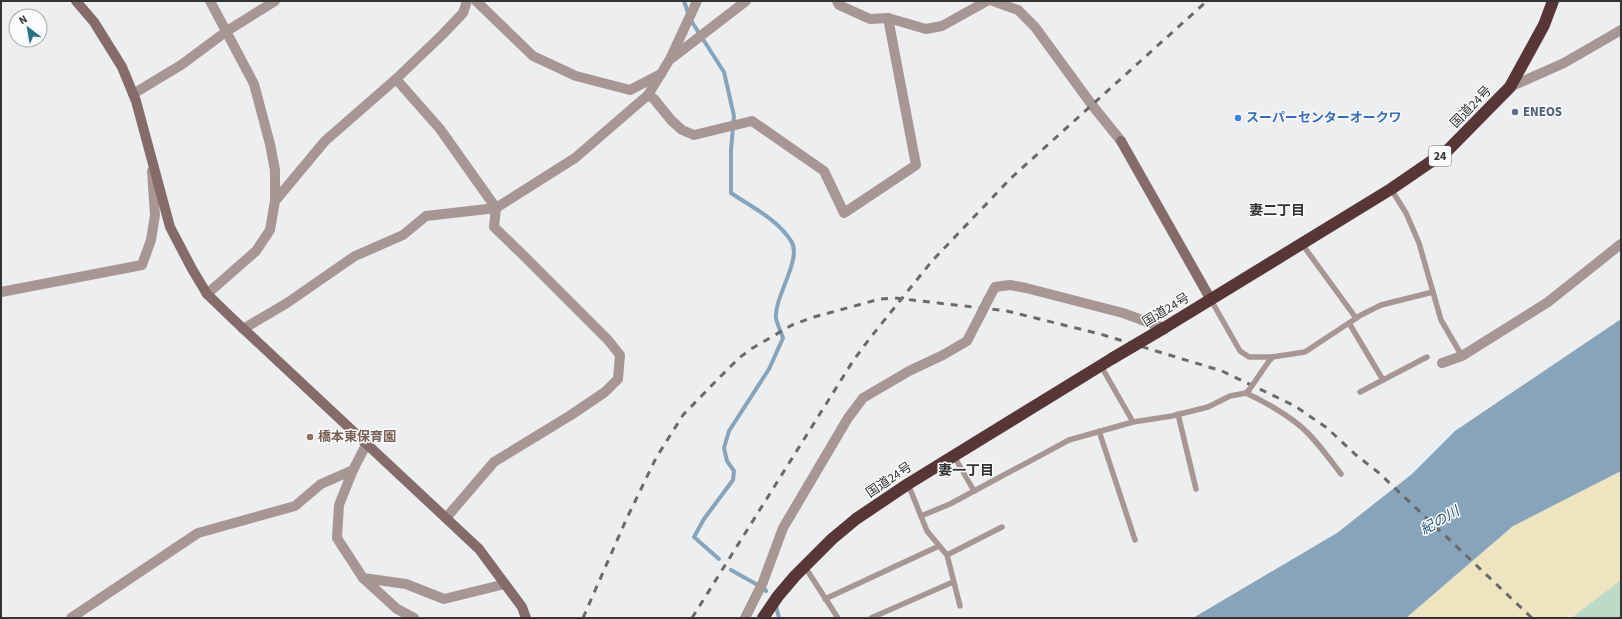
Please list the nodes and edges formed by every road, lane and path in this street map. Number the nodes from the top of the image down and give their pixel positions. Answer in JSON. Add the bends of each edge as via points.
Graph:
{"nodes":[{"id":1,"x":76,"y":1,"type":"edge"},
{"id":2,"x":210,"y":1,"type":"edge"},
{"id":3,"x":275,"y":1,"type":"edge"},
{"id":4,"x":468,"y":1,"type":"edge"},
{"id":5,"x":476,"y":1,"type":"edge"},
{"id":6,"x":697,"y":1,"type":"edge"},
{"id":7,"x":746,"y":1,"type":"edge"},
{"id":8,"x":837,"y":1,"type":"edge"},
{"id":9,"x":986,"y":1,"type":"edge"},
{"id":10,"x":994,"y":1,"type":"edge"},
{"id":11,"x":1553,"y":1,"type":"edge"},
{"id":12,"x":888,"y":18,"type":"junction"},
{"id":13,"x":1621,"y":30,"type":"edge"},
{"id":14,"x":227,"y":31,"type":"junction"},
{"id":15,"x":670,"y":59,"type":"junction"},
{"id":16,"x":662,"y":73,"type":"junction"},
{"id":17,"x":396,"y":79,"type":"junction"},
{"id":18,"x":1510,"y":87,"type":"junction"},
{"id":19,"x":133,"y":94,"type":"junction"},
{"id":20,"x":648,"y":95,"type":"junction"},
{"id":21,"x":153,"y":163,"type":"junction"},
{"id":22,"x":1392,"y":189,"type":"junction"},
{"id":23,"x":275,"y":200,"type":"junction"},
{"id":24,"x":496,"y":208,"type":"junction"},
{"id":25,"x":1302,"y":244,"type":"junction"},
{"id":26,"x":1621,"y":244,"type":"edge"},
{"id":27,"x":1,"y":292,"type":"edge"},
{"id":28,"x":1433,"y":292,"type":"junction"},
{"id":29,"x":207,"y":294,"type":"junction"},
{"id":30,"x":1211,"y":300,"type":"junction"},
{"id":31,"x":1356,"y":318,"type":"junction"},
{"id":32,"x":1349,"y":323,"type":"junction"},
{"id":33,"x":1164,"y":328,"type":"junction"},
{"id":34,"x":243,"y":329,"type":"junction"},
{"id":35,"x":1462,"y":356,"type":"junction"},
{"id":36,"x":1427,"y":357,"type":"dead end"},
{"id":37,"x":1271,"y":359,"type":"junction"},
{"id":38,"x":1442,"y":363,"type":"dead end"},
{"id":39,"x":1101,"y":366,"type":"junction"},
{"id":40,"x":1383,"y":380,"type":"junction"},
{"id":41,"x":1247,"y":392,"type":"junction"},
{"id":42,"x":1360,"y":392,"type":"dead end"},
{"id":43,"x":1178,"y":414,"type":"junction"},
{"id":44,"x":1133,"y":422,"type":"junction"},
{"id":45,"x":1099,"y":431,"type":"junction"},
{"id":46,"x":366,"y":445,"type":"junction"},
{"id":47,"x":954,"y":456,"type":"junction"},
{"id":48,"x":353,"y":470,"type":"junction"},
{"id":49,"x":1341,"y":474,"type":"dead end"},
{"id":50,"x":908,"y":484,"type":"junction"},
{"id":51,"x":1196,"y":489,"type":"dead end"},
{"id":52,"x":974,"y":491,"type":"junction"},
{"id":53,"x":921,"y":516,"type":"junction"},
{"id":54,"x":446,"y":518,"type":"junction"},
{"id":55,"x":1002,"y":527,"type":"dead end"},
{"id":56,"x":1135,"y":540,"type":"dead end"},
{"id":57,"x":939,"y":546,"type":"junction"},
{"id":58,"x":947,"y":556,"type":"junction"},
{"id":59,"x":805,"y":567,"type":"junction"},
{"id":60,"x":363,"y":578,"type":"junction"},
{"id":61,"x":953,"y":582,"type":"junction"},
{"id":62,"x":505,"y":584,"type":"junction"},
{"id":63,"x":825,"y":599,"type":"junction"},
{"id":64,"x":960,"y":606,"type":"dead end"},
{"id":65,"x":71,"y":618,"type":"edge"},
{"id":66,"x":414,"y":618,"type":"edge"},
{"id":67,"x":526,"y":618,"type":"edge"},
{"id":68,"x":745,"y":618,"type":"edge"},
{"id":69,"x":763,"y":618,"type":"edge"},
{"id":70,"x":838,"y":618,"type":"edge"},
{"id":71,"x":871,"y":618,"type":"edge"}],
"edges":[{"from":1,"to":19,"type":"street","via":[[94,22],[122,67]]},
{"from":2,"to":14,"type":"street"},
{"from":3,"to":14,"type":"street"},
{"from":4,"to":17,"type":"street","via":[[463,14]]},
{"from":5,"to":16,"type":"street","via":[[533,56],[576,76],[630,90]]},
{"from":6,"to":15,"type":"street"},
{"from":7,"to":15,"type":"street"},
{"from":8,"to":12,"type":"street","via":[[839,5],[870,19]]},
{"from":9,"to":12,"type":"street","via":[[942,26],[926,29]]},
{"from":10,"to":30,"type":"street","via":[[1018,10],[1035,27],[1121,141]]},
{"from":11,"to":18,"type":"highway","name":"国道24号","number":"24","via":[[1544,25]]},
{"from":12,"to":20,"type":"street","via":[[916,165],[844,213],[824,171],[752,121],[694,135],[682,130]]},
{"from":13,"to":18,"type":"street","via":[[1564,63]]},
{"from":14,"to":19,"type":"street","via":[[181,65]]},
{"from":14,"to":23,"type":"street","via":[[254,84],[275,170]]},
{"from":15,"to":16,"type":"street"},
{"from":16,"to":20,"type":"street"},
{"from":17,"to":23,"type":"street","via":[[325,141]]},
{"from":17,"to":24,"type":"street","via":[[440,129]]},
{"from":18,"to":22,"type":"highway","name":"国道24号","number":"24","via":[[1448,150]]},
{"from":19,"to":21,"type":"street"},
{"from":20,"to":24,"type":"street","via":[[575,158]]},
{"from":21,"to":27,"type":"street","via":[[155,215],[151,240],[142,265]]},
{"from":21,"to":29,"type":"street","via":[[170,227]]},
{"from":22,"to":25,"type":"highway","name":"国道24号","number":"24"},
{"from":22,"to":28,"type":"lane","via":[[1419,243]]},
{"from":23,"to":29,"type":"street","via":[[270,230],[256,252]]},
{"from":24,"to":34,"type":"street","via":[[426,216],[404,235],[355,256],[287,303]]},
{"from":24,"to":54,"type":"street","via":[[494,227],[620,355],[618,379],[605,392],[571,416],[494,462]]},
{"from":25,"to":30,"type":"highway","name":"国道24号","number":"24"},
{"from":25,"to":31,"type":"lane"},
{"from":26,"to":35,"type":"street","via":[[1548,302]]},
{"from":28,"to":31,"type":"lane","via":[[1381,305]]},
{"from":28,"to":35,"type":"lane","via":[[1441,320]]},
{"from":29,"to":34,"type":"street"},
{"from":30,"to":33,"type":"highway","name":"国道24号","number":"24"},
{"from":30,"to":37,"type":"lane","via":[[1240,351],[1249,357]]},
{"from":31,"to":32,"type":"lane"},
{"from":32,"to":37,"type":"lane","via":[[1305,352]]},
{"from":32,"to":40,"type":"lane"},
{"from":33,"to":39,"type":"highway","name":"国道24号","number":"24","bridge":true},
{"from":33,"to":68,"type":"street","bridge":true,"via":[[1123,313],[1026,288],[995,287],[967,341],[863,398],[848,418],[783,528],[763,582]]},
{"from":34,"to":46,"type":"street"},
{"from":35,"to":38,"type":"street"},
{"from":36,"to":40,"type":"lane"},
{"from":37,"to":41,"type":"lane","bridge":true},
{"from":39,"to":44,"type":"lane"},
{"from":39,"to":47,"type":"highway","name":"国道24号","number":"24"},
{"from":40,"to":42,"type":"lane"},
{"from":41,"to":43,"type":"lane","via":[[1230,396],[1208,407]]},
{"from":41,"to":49,"type":"lane","via":[[1301,426]]},
{"from":43,"to":44,"type":"lane"},
{"from":43,"to":51,"type":"lane"},
{"from":44,"to":45,"type":"lane"},
{"from":45,"to":52,"type":"lane","via":[[1069,440]]},
{"from":45,"to":56,"type":"lane"},
{"from":46,"to":48,"type":"street"},
{"from":46,"to":54,"type":"street"},
{"from":47,"to":50,"type":"highway","name":"国道24号","number":"24"},
{"from":47,"to":52,"type":"lane"},
{"from":48,"to":60,"type":"street","via":[[339,505],[337,538]]},
{"from":48,"to":65,"type":"street","via":[[321,484],[295,506],[198,533]]},
{"from":50,"to":53,"type":"lane"},
{"from":50,"to":59,"type":"highway","name":"国道24号","number":"24","via":[[856,519]]},
{"from":52,"to":53,"type":"lane"},
{"from":53,"to":57,"type":"lane","via":[[927,531]]},
{"from":54,"to":62,"type":"street","via":[[479,548]]},
{"from":55,"to":58,"type":"lane"},
{"from":57,"to":58,"type":"lane"},
{"from":57,"to":63,"type":"lane"},
{"from":58,"to":61,"type":"lane"},
{"from":59,"to":63,"type":"lane"},
{"from":59,"to":69,"type":"highway","name":"国道24号","number":"24","via":[[778,596]]},
{"from":60,"to":62,"type":"street","via":[[406,584],[444,599]]},
{"from":60,"to":66,"type":"street","via":[[397,609]]},
{"from":61,"to":64,"type":"lane"},
{"from":61,"to":71,"type":"lane"},
{"from":62,"to":67,"type":"street","via":[[522,607]]},
{"from":63,"to":70,"type":"lane"}]}
